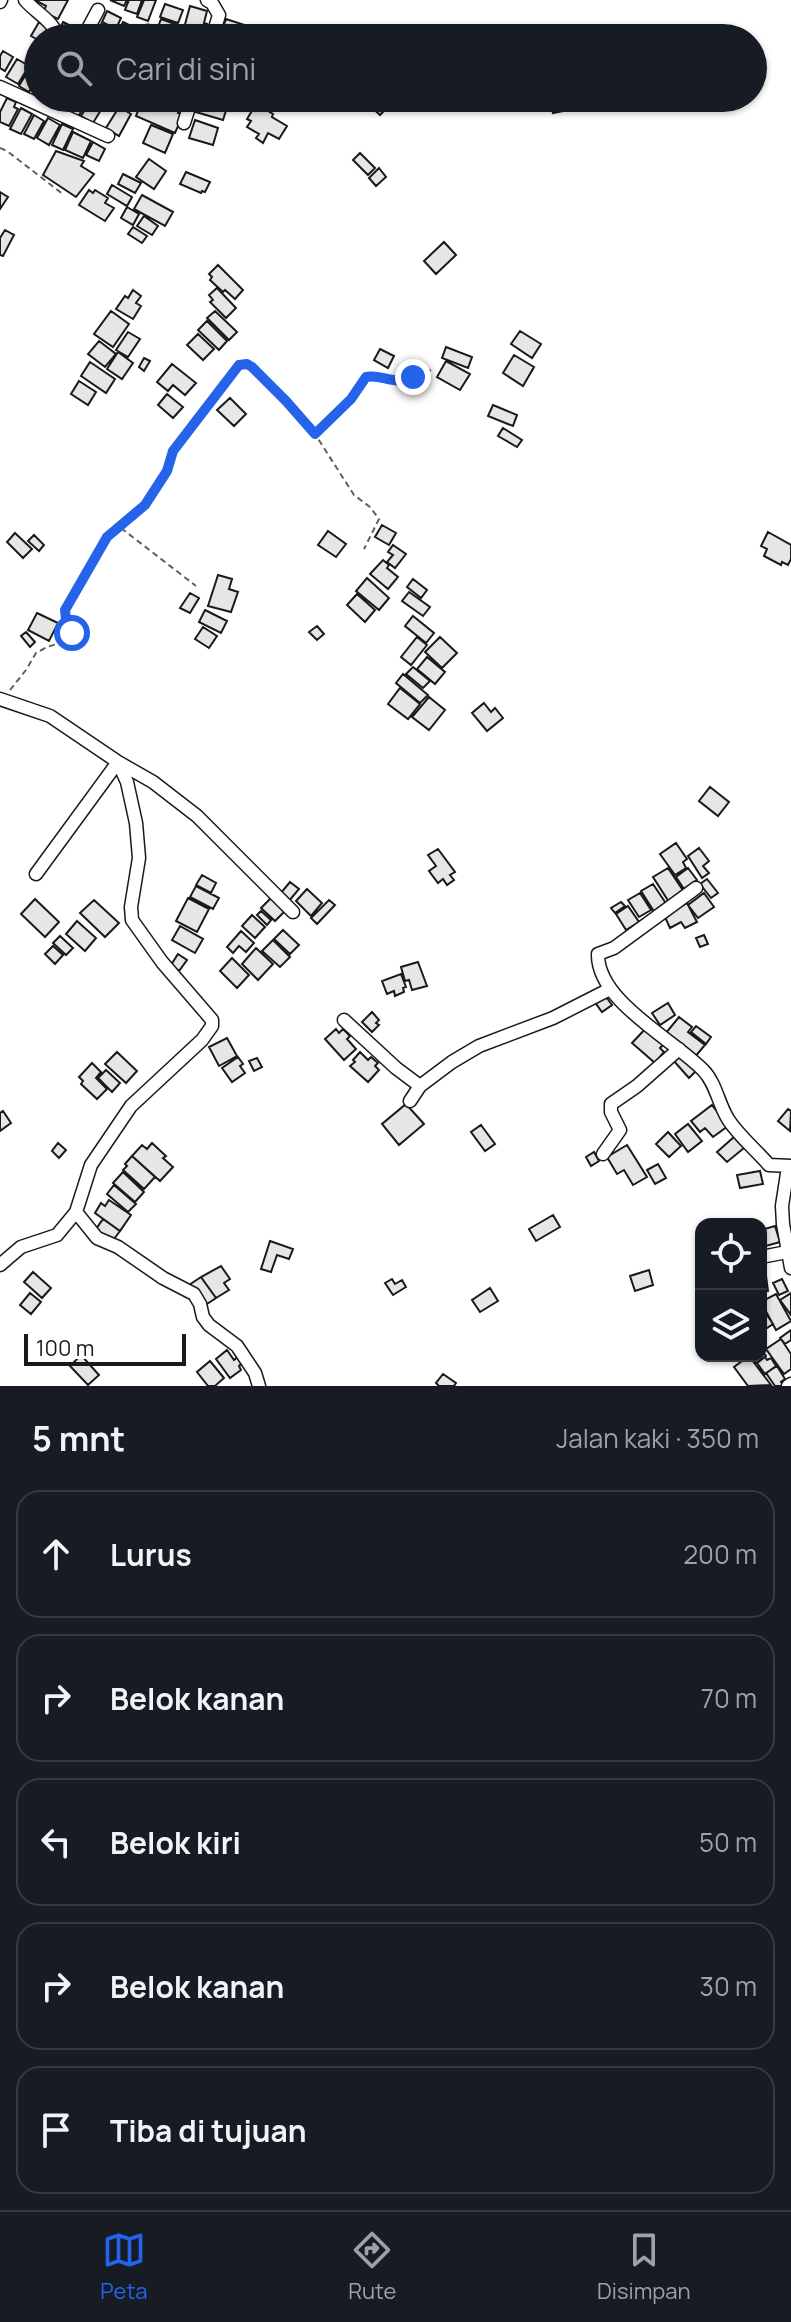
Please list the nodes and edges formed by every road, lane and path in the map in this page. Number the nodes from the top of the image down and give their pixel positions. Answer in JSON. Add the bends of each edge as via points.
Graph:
{"nodes":[{"id":1,"x":25,"y":0,"type":"edge"},
{"id":2,"x":207,"y":0,"type":"edge"},
{"id":3,"x":98,"y":10,"type":"dead end"},
{"id":4,"x":52,"y":24,"type":"edge"},
{"id":5,"x":90,"y":24,"type":"edge"},
{"id":6,"x":216,"y":24,"type":"edge"},
{"id":7,"x":0,"y":87,"type":"edge"},
{"id":8,"x":24,"y":98,"type":"edge"},
{"id":9,"x":55,"y":112,"type":"edge"},
{"id":10,"x":188,"y":112,"type":"edge"},
{"id":11,"x":184,"y":123,"type":"dead end"},
{"id":12,"x":108,"y":136,"type":"dead end"},
{"id":13,"x":0,"y":148,"type":"edge"},
{"id":14,"x":64,"y":195,"type":"dead end"},
{"id":15,"x":431,"y":370,"type":"dead end"},
{"id":16,"x":315,"y":434,"type":"junction"},
{"id":17,"x":120,"y":527,"type":"junction"},
{"id":18,"x":364,"y":549,"type":"dead end"},
{"id":19,"x":196,"y":586,"type":"dead end"},
{"id":20,"x":0,"y":700,"type":"edge"},
{"id":21,"x":118,"y":762,"type":"junction"},
{"id":22,"x":36,"y":874,"type":"dead end"},
{"id":23,"x":696,"y":888,"type":"dead end"},
{"id":24,"x":293,"y":912,"type":"dead end"},
{"id":25,"x":610,"y":989,"type":"junction"},
{"id":26,"x":344,"y":1020,"type":"dead end"},
{"id":27,"x":679,"y":1049,"type":"junction"},
{"id":28,"x":420,"y":1086,"type":"junction"},
{"id":29,"x":410,"y":1101,"type":"dead end"},
{"id":30,"x":603,"y":1154,"type":"dead end"},
{"id":31,"x":790,"y":1166,"type":"edge"},
{"id":32,"x":76,"y":1212,"type":"junction"},
{"id":33,"x":787,"y":1252,"type":"junction"},
{"id":34,"x":767,"y":1256,"type":"edge"},
{"id":35,"x":0,"y":1265,"type":"edge"},
{"id":36,"x":791,"y":1268,"type":"edge"},
{"id":37,"x":259,"y":1386,"type":"edge"}],
"edges":[{"from":1,"to":4,"type":"street"},
{"from":2,"to":6,"type":"street","via":[[219,15]]},
{"from":3,"to":5,"type":"street"},
{"from":7,"to":8,"type":"street"},
{"from":9,"to":12,"type":"street"},
{"from":10,"to":11,"type":"street"},
{"from":13,"to":14,"type":"path"},
{"from":15,"to":16,"type":"path","via":[[406,380],[366,377]]},
{"from":16,"to":17,"type":"path","via":[[252,367],[239,365],[173,451],[145,505]]},
{"from":16,"to":18,"type":"path","via":[[354,495],[378,515]]},
{"from":17,"to":19,"type":"path"},
{"from":17,"to":20,"type":"path","via":[[107,537],[65,610],[73,630],[67,641],[36,653]]},
{"from":20,"to":21,"type":"street","via":[[50,716]]},
{"from":21,"to":22,"type":"street"},
{"from":21,"to":24,"type":"street","via":[[197,816]]},
{"from":21,"to":32,"type":"street","via":[[136,823],[139,858],[132,920],[212,1026],[131,1106],[91,1165]]},
{"from":23,"to":25,"type":"street","via":[[598,954]]},
{"from":25,"to":27,"type":"street"},
{"from":25,"to":28,"type":"street","via":[[479,1046]]},
{"from":26,"to":28,"type":"street"},
{"from":27,"to":30,"type":"street","via":[[611,1104],[620,1130]]},
{"from":27,"to":31,"type":"street","via":[[705,1071],[728,1119],[769,1165]]},
{"from":28,"to":29,"type":"street"},
{"from":31,"to":33,"type":"street","via":[[782,1206]]},
{"from":32,"to":35,"type":"street","via":[[57,1235],[21,1247]]},
{"from":32,"to":37,"type":"street","via":[[97,1238],[194,1294],[203,1317],[237,1346]]},
{"from":33,"to":34,"type":"street"},
{"from":33,"to":36,"type":"street"}]}
